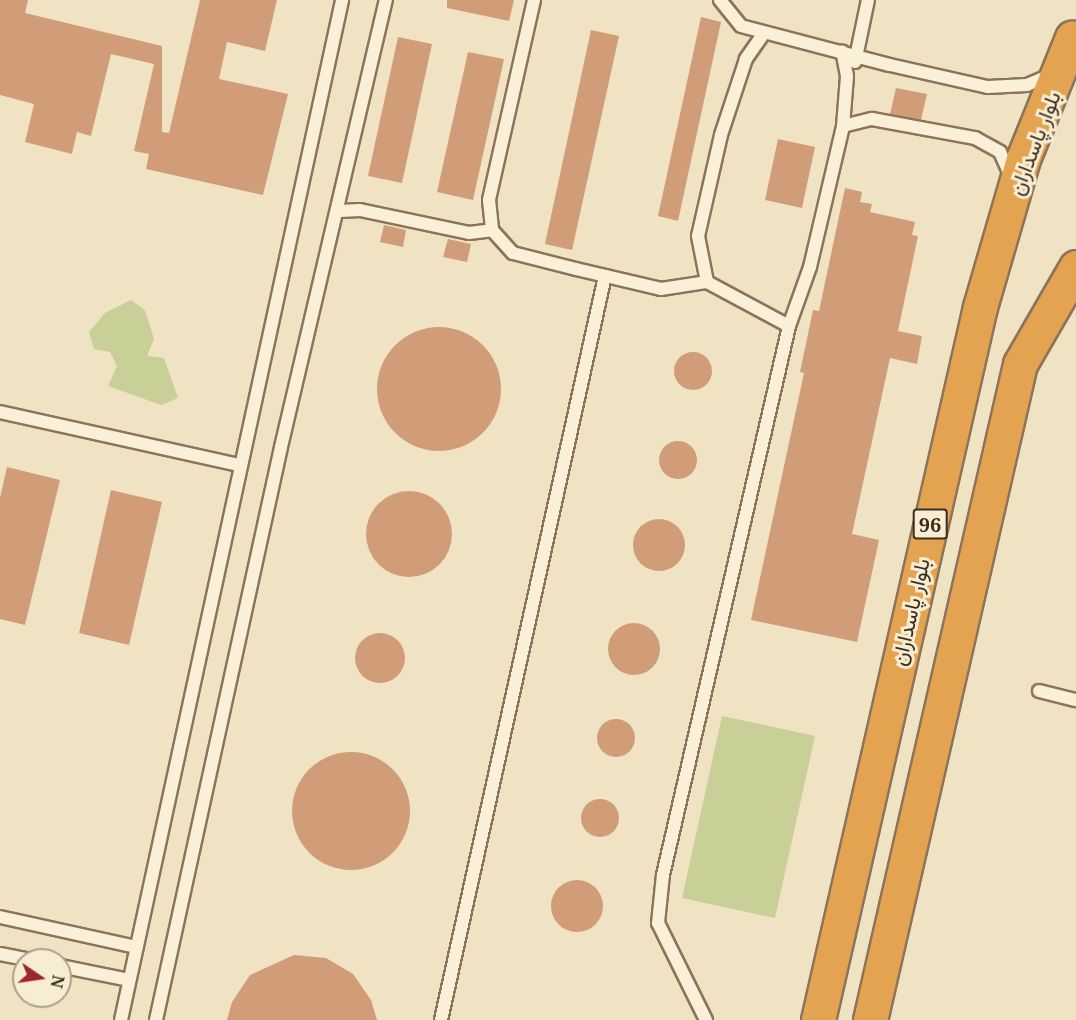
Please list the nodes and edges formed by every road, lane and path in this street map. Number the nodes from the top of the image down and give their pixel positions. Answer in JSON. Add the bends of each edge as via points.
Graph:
{"nodes":[{"id":1,"x":342,"y":0,"type":"edge"},
{"id":2,"x":386,"y":0,"type":"edge"},
{"id":3,"x":534,"y":0,"type":"edge"},
{"id":4,"x":720,"y":0,"type":"edge"},
{"id":5,"x":868,"y":0,"type":"edge"},
{"id":6,"x":764,"y":33,"type":"junction"},
{"id":7,"x":1072,"y":46,"type":"edge"},
{"id":8,"x":842,"y":51,"type":"junction"},
{"id":9,"x":858,"y":56,"type":"junction"},
{"id":10,"x":847,"y":76,"type":"junction"},
{"id":11,"x":843,"y":126,"type":"junction"},
{"id":12,"x":1013,"y":194,"type":"junction"},
{"id":13,"x":339,"y":212,"type":"junction"},
{"id":14,"x":492,"y":230,"type":"junction"},
{"id":15,"x":1076,"y":267,"type":"edge"},
{"id":16,"x":605,"y":276,"type":"junction"},
{"id":17,"x":707,"y":282,"type":"junction"},
{"id":18,"x":789,"y":326,"type":"junction"},
{"id":19,"x":0,"y":412,"type":"edge"},
{"id":20,"x":239,"y":465,"type":"junction"},
{"id":21,"x":1039,"y":691,"type":"dead end"},
{"id":22,"x":1076,"y":700,"type":"edge"},
{"id":23,"x":0,"y":917,"type":"edge"},
{"id":24,"x":137,"y":947,"type":"junction"},
{"id":25,"x":72,"y":968,"type":"edge"},
{"id":26,"x":129,"y":980,"type":"junction"},
{"id":27,"x":121,"y":1020,"type":"edge"},
{"id":28,"x":156,"y":1020,"type":"edge"},
{"id":29,"x":441,"y":1020,"type":"edge"},
{"id":30,"x":706,"y":1020,"type":"edge"},
{"id":31,"x":818,"y":1020,"type":"edge"},
{"id":32,"x":870,"y":1020,"type":"edge"}],
"edges":[{"from":1,"to":20,"type":"lane"},
{"from":2,"to":13,"type":"lane"},
{"from":3,"to":14,"type":"lane","via":[[489,200]]},
{"from":4,"to":6,"type":"lane","via":[[741,26]]},
{"from":5,"to":9,"type":"lane"},
{"from":6,"to":8,"type":"lane"},
{"from":6,"to":17,"type":"lane","via":[[746,59],[721,135],[698,236]]},
{"from":7,"to":9,"type":"lane","via":[[1027,85],[988,87]]},
{"from":7,"to":12,"type":"highway","name":"بلوار پاسداران","number":"96"},
{"from":8,"to":9,"type":"lane"},
{"from":8,"to":10,"type":"lane"},
{"from":9,"to":10,"type":"lane"},
{"from":10,"to":11,"type":"lane"},
{"from":11,"to":12,"type":"lane","via":[[872,119],[975,138],[1000,152],[1011,173]]},
{"from":11,"to":18,"type":"lane","via":[[810,267]]},
{"from":12,"to":31,"type":"highway","name":"بلوار پاسداران","number":"96","via":[[980,308]]},
{"from":13,"to":14,"type":"lane","via":[[360,210],[469,233]]},
{"from":13,"to":28,"type":"lane","via":[[281,447]]},
{"from":14,"to":16,"type":"lane","via":[[513,253]]},
{"from":15,"to":32,"type":"highway","number":"96","via":[[1020,364]]},
{"from":16,"to":17,"type":"lane","via":[[661,289]]},
{"from":16,"to":29,"type":"lane"},
{"from":17,"to":18,"type":"lane"},
{"from":18,"to":30,"type":"lane","via":[[663,875],[658,923]]},
{"from":19,"to":20,"type":"lane"},
{"from":20,"to":24,"type":"lane"},
{"from":21,"to":22,"type":"lane"},
{"from":23,"to":24,"type":"lane"},
{"from":24,"to":26,"type":"lane"},
{"from":25,"to":26,"type":"lane"},
{"from":26,"to":27,"type":"lane"}]}
